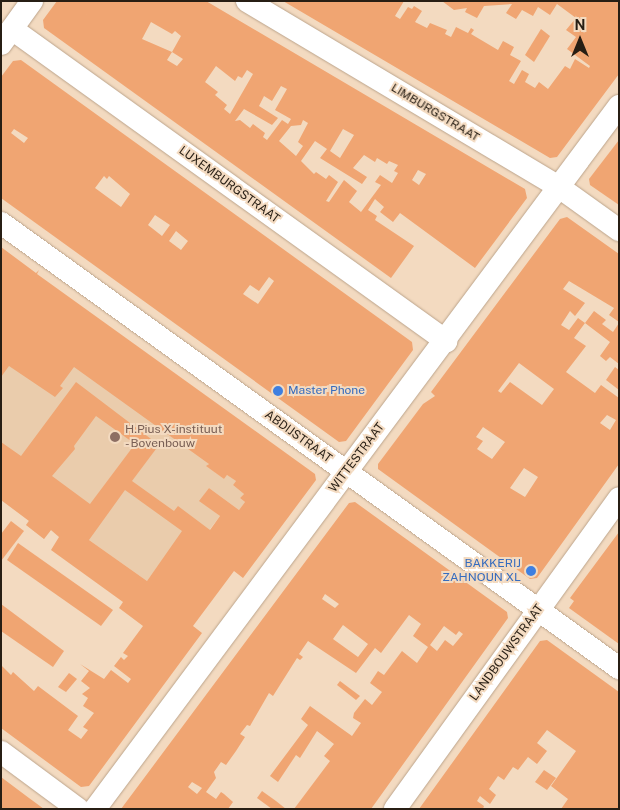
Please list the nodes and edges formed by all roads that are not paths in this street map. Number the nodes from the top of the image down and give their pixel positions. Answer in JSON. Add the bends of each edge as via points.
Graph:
{"nodes":[{"id":1,"x":32,"y":1,"type":"edge"},
{"id":2,"x":247,"y":1,"type":"edge"},
{"id":3,"x":7,"y":37,"type":"edge"},
{"id":4,"x":619,"y":106,"type":"edge"},
{"id":5,"x":559,"y":186,"type":"junction"},
{"id":6,"x":1,"y":223,"type":"edge"},
{"id":7,"x":619,"y":230,"type":"edge"},
{"id":8,"x":446,"y":341,"type":"junction"},
{"id":9,"x":347,"y":472,"type":"junction"},
{"id":10,"x":619,"y":498,"type":"edge"},
{"id":11,"x":538,"y":610,"type":"junction"},
{"id":12,"x":619,"y":668,"type":"edge"},
{"id":13,"x":1,"y":752,"type":"edge"},
{"id":14,"x":78,"y":809,"type":"edge"},
{"id":15,"x":95,"y":809,"type":"edge"},
{"id":16,"x":395,"y":809,"type":"edge"}],
"edges":[{"from":1,"to":3,"type":"street"},
{"from":2,"to":5,"type":"street","name":"LIMBURGSTRAAT"},
{"from":3,"to":8,"type":"street","name":"LUXEMBURGSTRAAT"},
{"from":4,"to":5,"type":"street","name":"WITTESTRAAT"},
{"from":5,"to":7,"type":"street","name":"LIMBURGSTRAAT"},
{"from":5,"to":8,"type":"street","name":"WITTESTRAAT"},
{"from":6,"to":9,"type":"street","name":"ABDIJSTRAAT"},
{"from":8,"to":9,"type":"street","name":"WITTESTRAAT"},
{"from":9,"to":11,"type":"street","name":"ABDIJSTRAAT"},
{"from":9,"to":15,"type":"street","name":"WITTESTRAAT"},
{"from":10,"to":11,"type":"street","name":"LANDBOUWSTRAAT"},
{"from":11,"to":12,"type":"street","name":"ABDIJSTRAAT"},
{"from":11,"to":16,"type":"street","name":"LANDBOUWSTRAAT"},
{"from":13,"to":14,"type":"street"}]}
